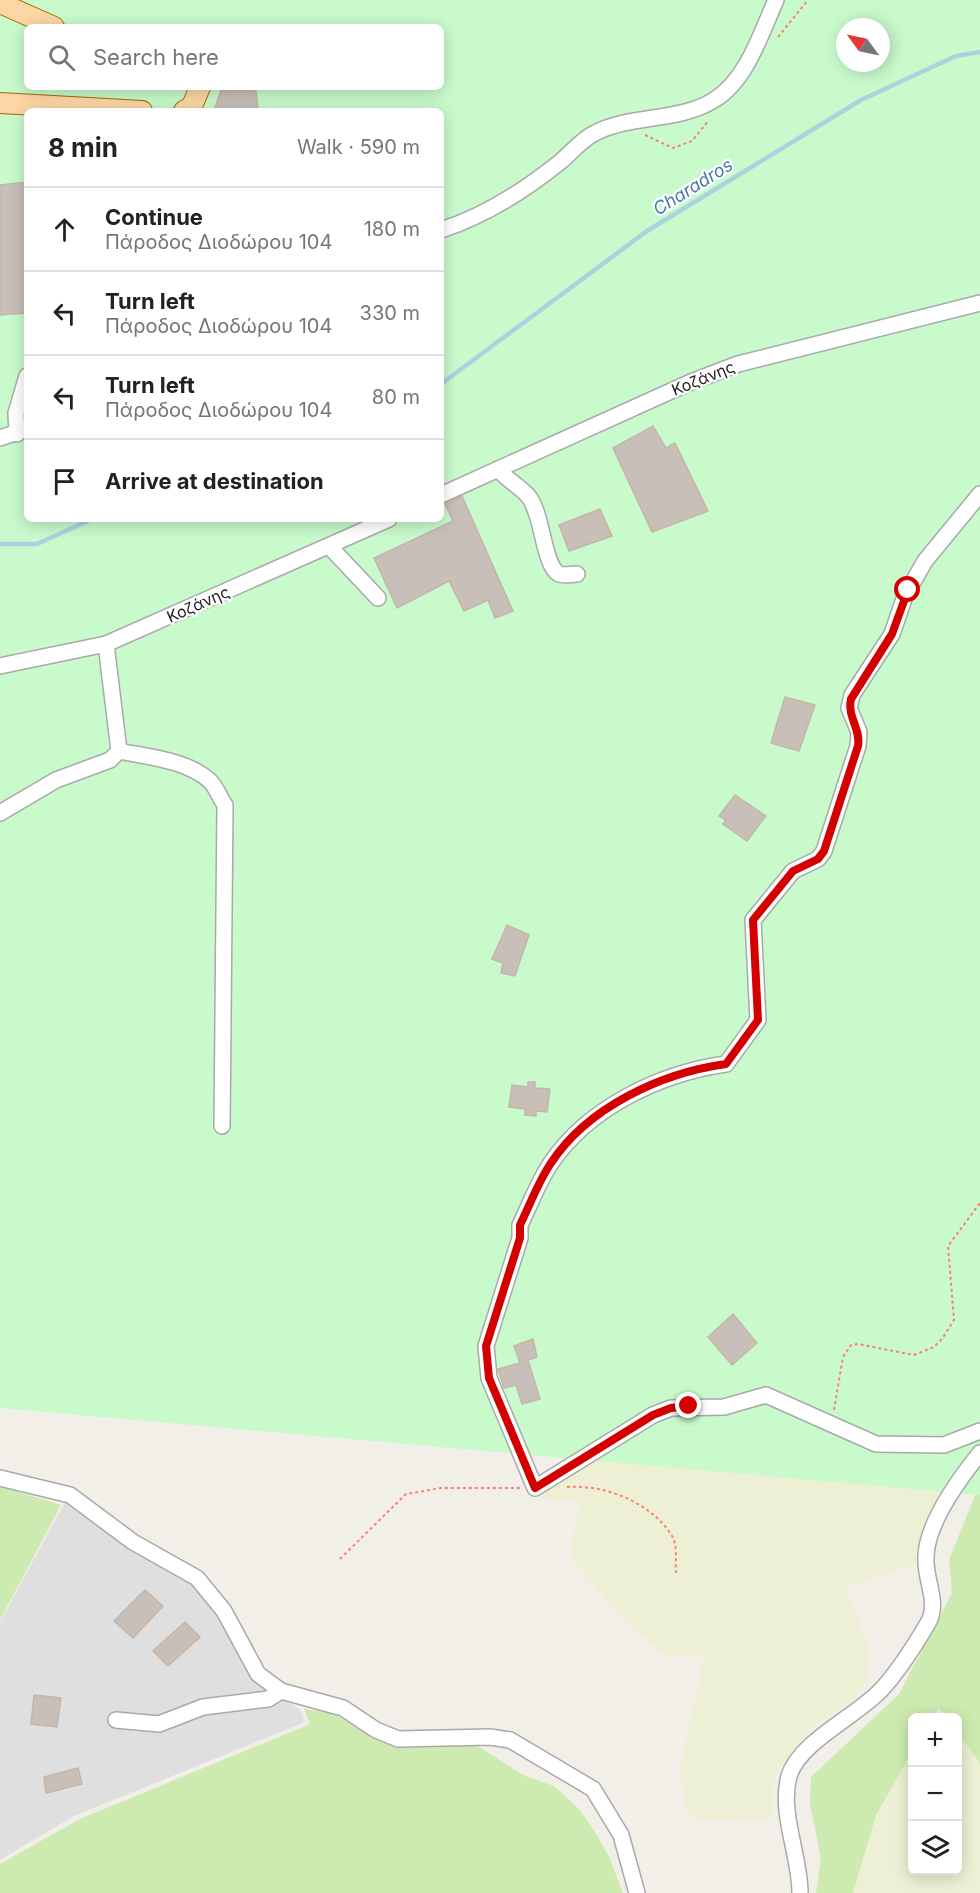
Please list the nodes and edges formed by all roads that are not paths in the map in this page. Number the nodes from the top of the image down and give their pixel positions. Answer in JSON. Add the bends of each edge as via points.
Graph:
{"nodes":[{"id":1,"x":776,"y":0,"type":"edge"},
{"id":2,"x":0,"y":3,"type":"edge"},
{"id":3,"x":47,"y":24,"type":"edge"},
{"id":4,"x":199,"y":90,"type":"edge"},
{"id":5,"x":0,"y":103,"type":"edge"},
{"id":6,"x":89,"y":108,"type":"edge"},
{"id":7,"x":189,"y":108,"type":"edge"},
{"id":8,"x":444,"y":229,"type":"edge"},
{"id":9,"x":980,"y":303,"type":"edge"},
{"id":10,"x":24,"y":386,"type":"edge"},
{"id":11,"x":22,"y":431,"type":"edge"},
{"id":12,"x":0,"y":438,"type":"edge"},
{"id":13,"x":498,"y":469,"type":"junction"},
{"id":14,"x":444,"y":494,"type":"edge"},
{"id":15,"x":980,"y":494,"type":"edge"},
{"id":16,"x":382,"y":522,"type":"edge"},
{"id":17,"x":329,"y":546,"type":"junction"},
{"id":18,"x":577,"y":574,"type":"dead end"},
{"id":19,"x":378,"y":598,"type":"dead end"},
{"id":20,"x":106,"y":644,"type":"junction"},
{"id":21,"x":0,"y":666,"type":"edge"},
{"id":22,"x":119,"y":751,"type":"junction"},
{"id":23,"x":0,"y":813,"type":"edge"},
{"id":24,"x":222,"y":1126,"type":"dead end"},
{"id":25,"x":980,"y":1431,"type":"edge"},
{"id":26,"x":980,"y":1453,"type":"edge"},
{"id":27,"x":0,"y":1478,"type":"edge"},
{"id":28,"x":281,"y":1691,"type":"junction"},
{"id":29,"x":116,"y":1720,"type":"dead end"},
{"id":30,"x":637,"y":1893,"type":"edge"},
{"id":31,"x":800,"y":1893,"type":"edge"}],
"edges":[{"from":1,"to":8,"type":"street","via":[[748,61],[714,100],[685,112],[621,123],[593,134],[521,191],[471,220]]},
{"from":2,"to":3,"type":"main road"},
{"from":4,"to":7,"type":"main road"},
{"from":5,"to":6,"type":"main road"},
{"from":9,"to":13,"type":"street","name":"Κοζάνης","via":[[738,364]]},
{"from":10,"to":11,"type":"street","via":[[16,413]]},
{"from":11,"to":12,"type":"street"},
{"from":13,"to":14,"type":"street","name":"Κοζάνης"},
{"from":13,"to":18,"type":"street","via":[[528,496],[540,519],[554,571],[561,575]]},
{"from":15,"to":25,"type":"street","via":[[925,561],[904,596],[892,634],[852,695],[849,708],[859,732],[858,746],[824,851],[818,859],[793,871],[753,920],[758,1020],[726,1064],[662,1079],[623,1100],[592,1121],[551,1162],[520,1225],[520,1238],[486,1346],[489,1378],[535,1488],[653,1415],[671,1408],[724,1407],[766,1395],[876,1444],[944,1445]]},
{"from":16,"to":17,"type":"street","name":"Κοζάνης"},
{"from":17,"to":19,"type":"street"},
{"from":17,"to":20,"type":"street","name":"Κοζάνης"},
{"from":20,"to":21,"type":"street","name":"Κοζάνης"},
{"from":20,"to":22,"type":"street"},
{"from":22,"to":23,"type":"street","via":[[110,760],[56,780]]},
{"from":22,"to":24,"type":"street","via":[[194,770],[211,782],[225,805]]},
{"from":26,"to":31,"type":"street","via":[[955,1486],[929,1540],[925,1557],[933,1608],[929,1621],[882,1689],[809,1748],[790,1774],[787,1805]]},
{"from":27,"to":28,"type":"street","via":[[70,1495],[133,1542],[197,1578],[224,1611],[258,1674]]},
{"from":28,"to":29,"type":"street","via":[[267,1699],[203,1707],[159,1724]]},
{"from":28,"to":30,"type":"street","via":[[343,1707],[376,1730],[398,1739],[510,1740],[570,1774],[593,1789],[608,1810],[621,1835]]}]}
